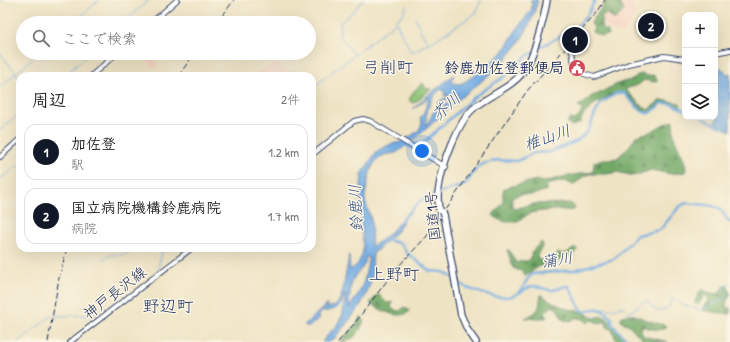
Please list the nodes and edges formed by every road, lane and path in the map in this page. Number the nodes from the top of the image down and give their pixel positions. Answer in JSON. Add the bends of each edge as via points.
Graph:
{"nodes":[{"id":1,"x":177,"y":0,"type":"edge"},
{"id":2,"x":548,"y":0,"type":"edge"},
{"id":3,"x":159,"y":16,"type":"edge"},
{"id":4,"x":730,"y":50,"type":"edge"},
{"id":5,"x":572,"y":52,"type":"dead end"},
{"id":6,"x":718,"y":52,"type":"edge"},
{"id":7,"x":682,"y":59,"type":"edge"},
{"id":8,"x":109,"y":60,"type":"edge"},
{"id":9,"x":96,"y":72,"type":"edge"},
{"id":10,"x":16,"y":143,"type":"edge"},
{"id":11,"x":316,"y":152,"type":"edge"},
{"id":12,"x":0,"y":157,"type":"edge"},
{"id":13,"x":445,"y":166,"type":"junction"},
{"id":14,"x":187,"y":252,"type":"edge"},
{"id":15,"x":70,"y":342,"type":"edge"},
{"id":16,"x":475,"y":342,"type":"edge"}],
"edges":[{"from":1,"to":3,"type":"main road"},
{"from":2,"to":13,"type":"highway","name":"国道1号","via":[[530,60],[519,76],[466,116],[458,129]]},
{"from":4,"to":6,"type":"main road"},
{"from":5,"to":7,"type":"main road","via":[[575,69],[591,77],[664,56]]},
{"from":8,"to":9,"type":"main road"},
{"from":10,"to":12,"type":"main road"},
{"from":11,"to":13,"type":"main road","via":[[355,120],[365,119]]},
{"from":13,"to":16,"type":"highway","name":"国道1号","via":[[438,188],[438,202],[461,320]]},
{"from":14,"to":15,"type":"main road","name":"神戸長沢線"}]}
